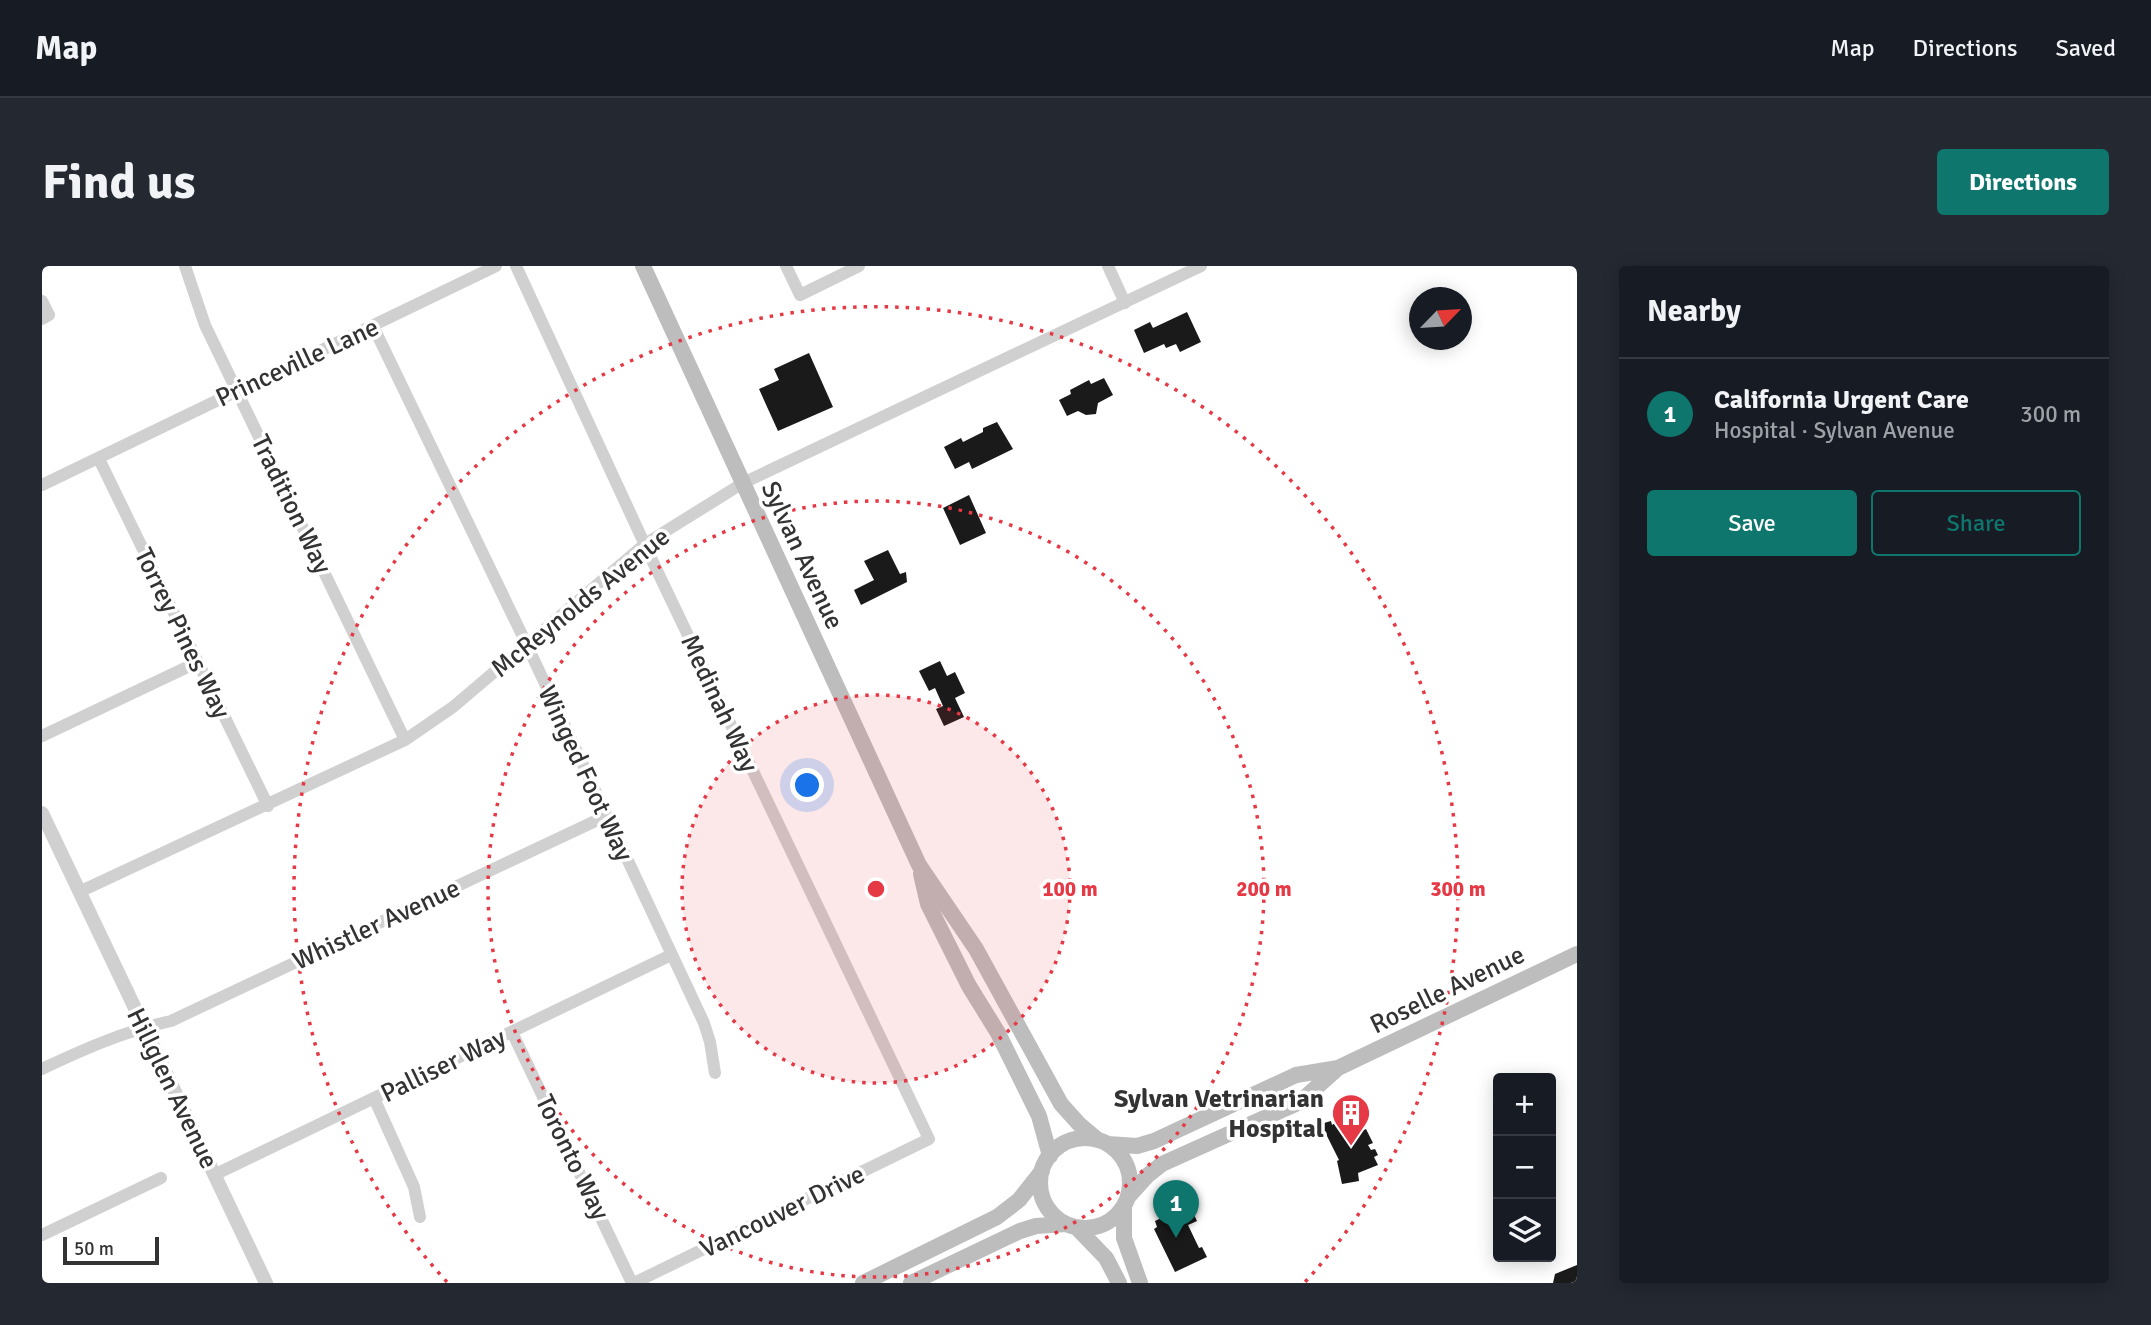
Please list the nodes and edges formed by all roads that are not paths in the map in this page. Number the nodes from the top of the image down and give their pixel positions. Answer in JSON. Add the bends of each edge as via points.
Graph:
{"nodes":[{"id":1,"x":185,"y":266,"type":"edge"},
{"id":2,"x":496,"y":266,"type":"edge"},
{"id":3,"x":516,"y":266,"type":"edge"},
{"id":4,"x":643,"y":266,"type":"edge"},
{"id":5,"x":786,"y":266,"type":"edge"},
{"id":6,"x":859,"y":266,"type":"edge"},
{"id":7,"x":1108,"y":266,"type":"edge"},
{"id":8,"x":1202,"y":266,"type":"edge"},
{"id":9,"x":42,"y":301,"type":"edge"},
{"id":10,"x":1125,"y":303,"type":"junction"},
{"id":11,"x":46,"y":317,"type":"edge"},
{"id":12,"x":373,"y":326,"type":"junction"},
{"id":13,"x":237,"y":389,"type":"junction"},
{"id":14,"x":99,"y":459,"type":"junction"},
{"id":15,"x":743,"y":484,"type":"junction"},
{"id":16,"x":42,"y":485,"type":"edge"},
{"id":17,"x":645,"y":544,"type":"junction"},
{"id":18,"x":526,"y":643,"type":"junction"},
{"id":19,"x":198,"y":662,"type":"junction"},
{"id":20,"x":42,"y":736,"type":"edge"},
{"id":21,"x":405,"y":740,"type":"junction"},
{"id":22,"x":268,"y":806,"type":"junction"},
{"id":23,"x":42,"y":813,"type":"edge"},
{"id":24,"x":606,"y":816,"type":"junction"},
{"id":25,"x":919,"y":864,"type":"junction"},
{"id":26,"x":79,"y":892,"type":"junction"},
{"id":27,"x":1577,"y":954,"type":"edge"},
{"id":28,"x":671,"y":955,"type":"junction"},
{"id":29,"x":143,"y":1027,"type":"junction"},
{"id":30,"x":512,"y":1032,"type":"junction"},
{"id":31,"x":1338,"y":1068,"type":"junction"},
{"id":32,"x":42,"y":1069,"type":"edge"},
{"id":33,"x":715,"y":1073,"type":"dead end"},
{"id":34,"x":374,"y":1098,"type":"junction"},
{"id":35,"x":929,"y":1139,"type":"joint"},
{"id":36,"x":1103,"y":1142,"type":"junction"},
{"id":37,"x":1050,"y":1156,"type":"junction"},
{"id":38,"x":1042,"y":1171,"type":"junction"},
{"id":39,"x":214,"y":1175,"type":"junction"},
{"id":40,"x":161,"y":1178,"type":"dead end"},
{"id":41,"x":1126,"y":1201,"type":"junction"},
{"id":42,"x":420,"y":1217,"type":"dead end"},
{"id":43,"x":1071,"y":1226,"type":"junction"},
{"id":44,"x":42,"y":1235,"type":"edge"},
{"id":45,"x":266,"y":1283,"type":"edge"},
{"id":46,"x":633,"y":1283,"type":"edge"},
{"id":47,"x":863,"y":1283,"type":"edge"},
{"id":48,"x":911,"y":1283,"type":"edge"},
{"id":49,"x":1119,"y":1283,"type":"edge"},
{"id":50,"x":1140,"y":1283,"type":"edge"}],
"edges":[{"from":1,"to":13,"type":"street","name":"Tradition Way","via":[[205,325]]},
{"from":2,"to":12,"type":"street","name":"Princeville Lane"},
{"from":3,"to":17,"type":"street","name":"Medinah Way"},
{"from":4,"to":15,"type":"main road","name":"Sylvan Avenue"},
{"from":5,"to":6,"type":"street","via":[[800,295]]},
{"from":7,"to":10,"type":"street"},
{"from":8,"to":10,"type":"street","name":"McReynolds Avenue"},
{"from":9,"to":11,"type":"street"},
{"from":10,"to":15,"type":"street","name":"McReynolds Avenue"},
{"from":12,"to":13,"type":"street","name":"Princeville Lane"},
{"from":12,"to":18,"type":"street","name":"Winged Foot Way"},
{"from":13,"to":14,"type":"street","name":"Princeville Lane"},
{"from":13,"to":21,"type":"street","name":"Tradition Way"},
{"from":14,"to":16,"type":"street","name":"Princeville Lane"},
{"from":14,"to":19,"type":"street","name":"Torrey Pines Way"},
{"from":15,"to":17,"type":"street","name":"McReynolds Avenue"},
{"from":15,"to":25,"type":"main road","name":"Sylvan Avenue"},
{"from":17,"to":18,"type":"street","name":"McReynolds Avenue"},
{"from":17,"to":35,"type":"street","name":"Medinah Way"},
{"from":18,"to":21,"type":"street","name":"McReynolds Avenue","via":[[453,707]]},
{"from":18,"to":24,"type":"street","name":"Winged Foot Way"},
{"from":19,"to":20,"type":"street"},
{"from":19,"to":22,"type":"street","name":"Torrey Pines Way"},
{"from":21,"to":22,"type":"street","name":"McReynolds Avenue"},
{"from":22,"to":26,"type":"street","name":"McReynolds Avenue"},
{"from":23,"to":26,"type":"street","name":"Hillglen Avenue"},
{"from":24,"to":28,"type":"street","name":"Winged Foot Way"},
{"from":24,"to":29,"type":"street","name":"Whistler Avenue","via":[[172,1021]]},
{"from":25,"to":36,"type":"main road","name":"Sylvan Avenue","via":[[976,949],[1061,1104]]},
{"from":25,"to":37,"type":"main road","name":"Sylvan Avenue","via":[[928,904],[1039,1116]]},
{"from":26,"to":29,"type":"street","name":"Hillglen Avenue"},
{"from":27,"to":31,"type":"main road","name":"Roselle Avenue"},
{"from":28,"to":30,"type":"street","name":"Palliser Way"},
{"from":28,"to":33,"type":"street","name":"Winged Foot Way","via":[[704,1023]]},
{"from":29,"to":32,"type":"street","name":"Whistler Avenue","via":[[100,1041]]},
{"from":29,"to":39,"type":"street","name":"Hillglen Avenue"},
{"from":30,"to":34,"type":"street","name":"Palliser Way"},
{"from":30,"to":46,"type":"street","name":"Toronto Way"},
{"from":31,"to":36,"type":"main road","name":"Roselle Avenue","via":[[1296,1075],[1154,1142],[1136,1146]]},
{"from":31,"to":41,"type":"main road","name":"Roselle Avenue","via":[[1300,1102],[1162,1164]]},
{"from":34,"to":39,"type":"street","name":"Palliser Way"},
{"from":34,"to":42,"type":"street","via":[[415,1187]]},
{"from":35,"to":46,"type":"street","name":"Vancouver Drive"},
{"from":36,"to":37,"type":"main road","via":[[1079,1138]]},
{"from":36,"to":41,"type":"main road","via":[[1121,1155],[1128,1167]]},
{"from":37,"to":38,"type":"main road"},
{"from":38,"to":43,"type":"main road","via":[[1044,1200],[1051,1212]]},
{"from":38,"to":47,"type":"main road","via":[[1019,1200],[997,1217]]},
{"from":39,"to":45,"type":"street","name":"Hillglen Avenue"},
{"from":40,"to":44,"type":"street"},
{"from":41,"to":43,"type":"main road","via":[[1104,1224]]},
{"from":41,"to":50,"type":"main road","via":[[1124,1238]]},
{"from":43,"to":48,"type":"main road","via":[[1020,1231]]},
{"from":43,"to":49,"type":"main road","via":[[1106,1258]]}]}
